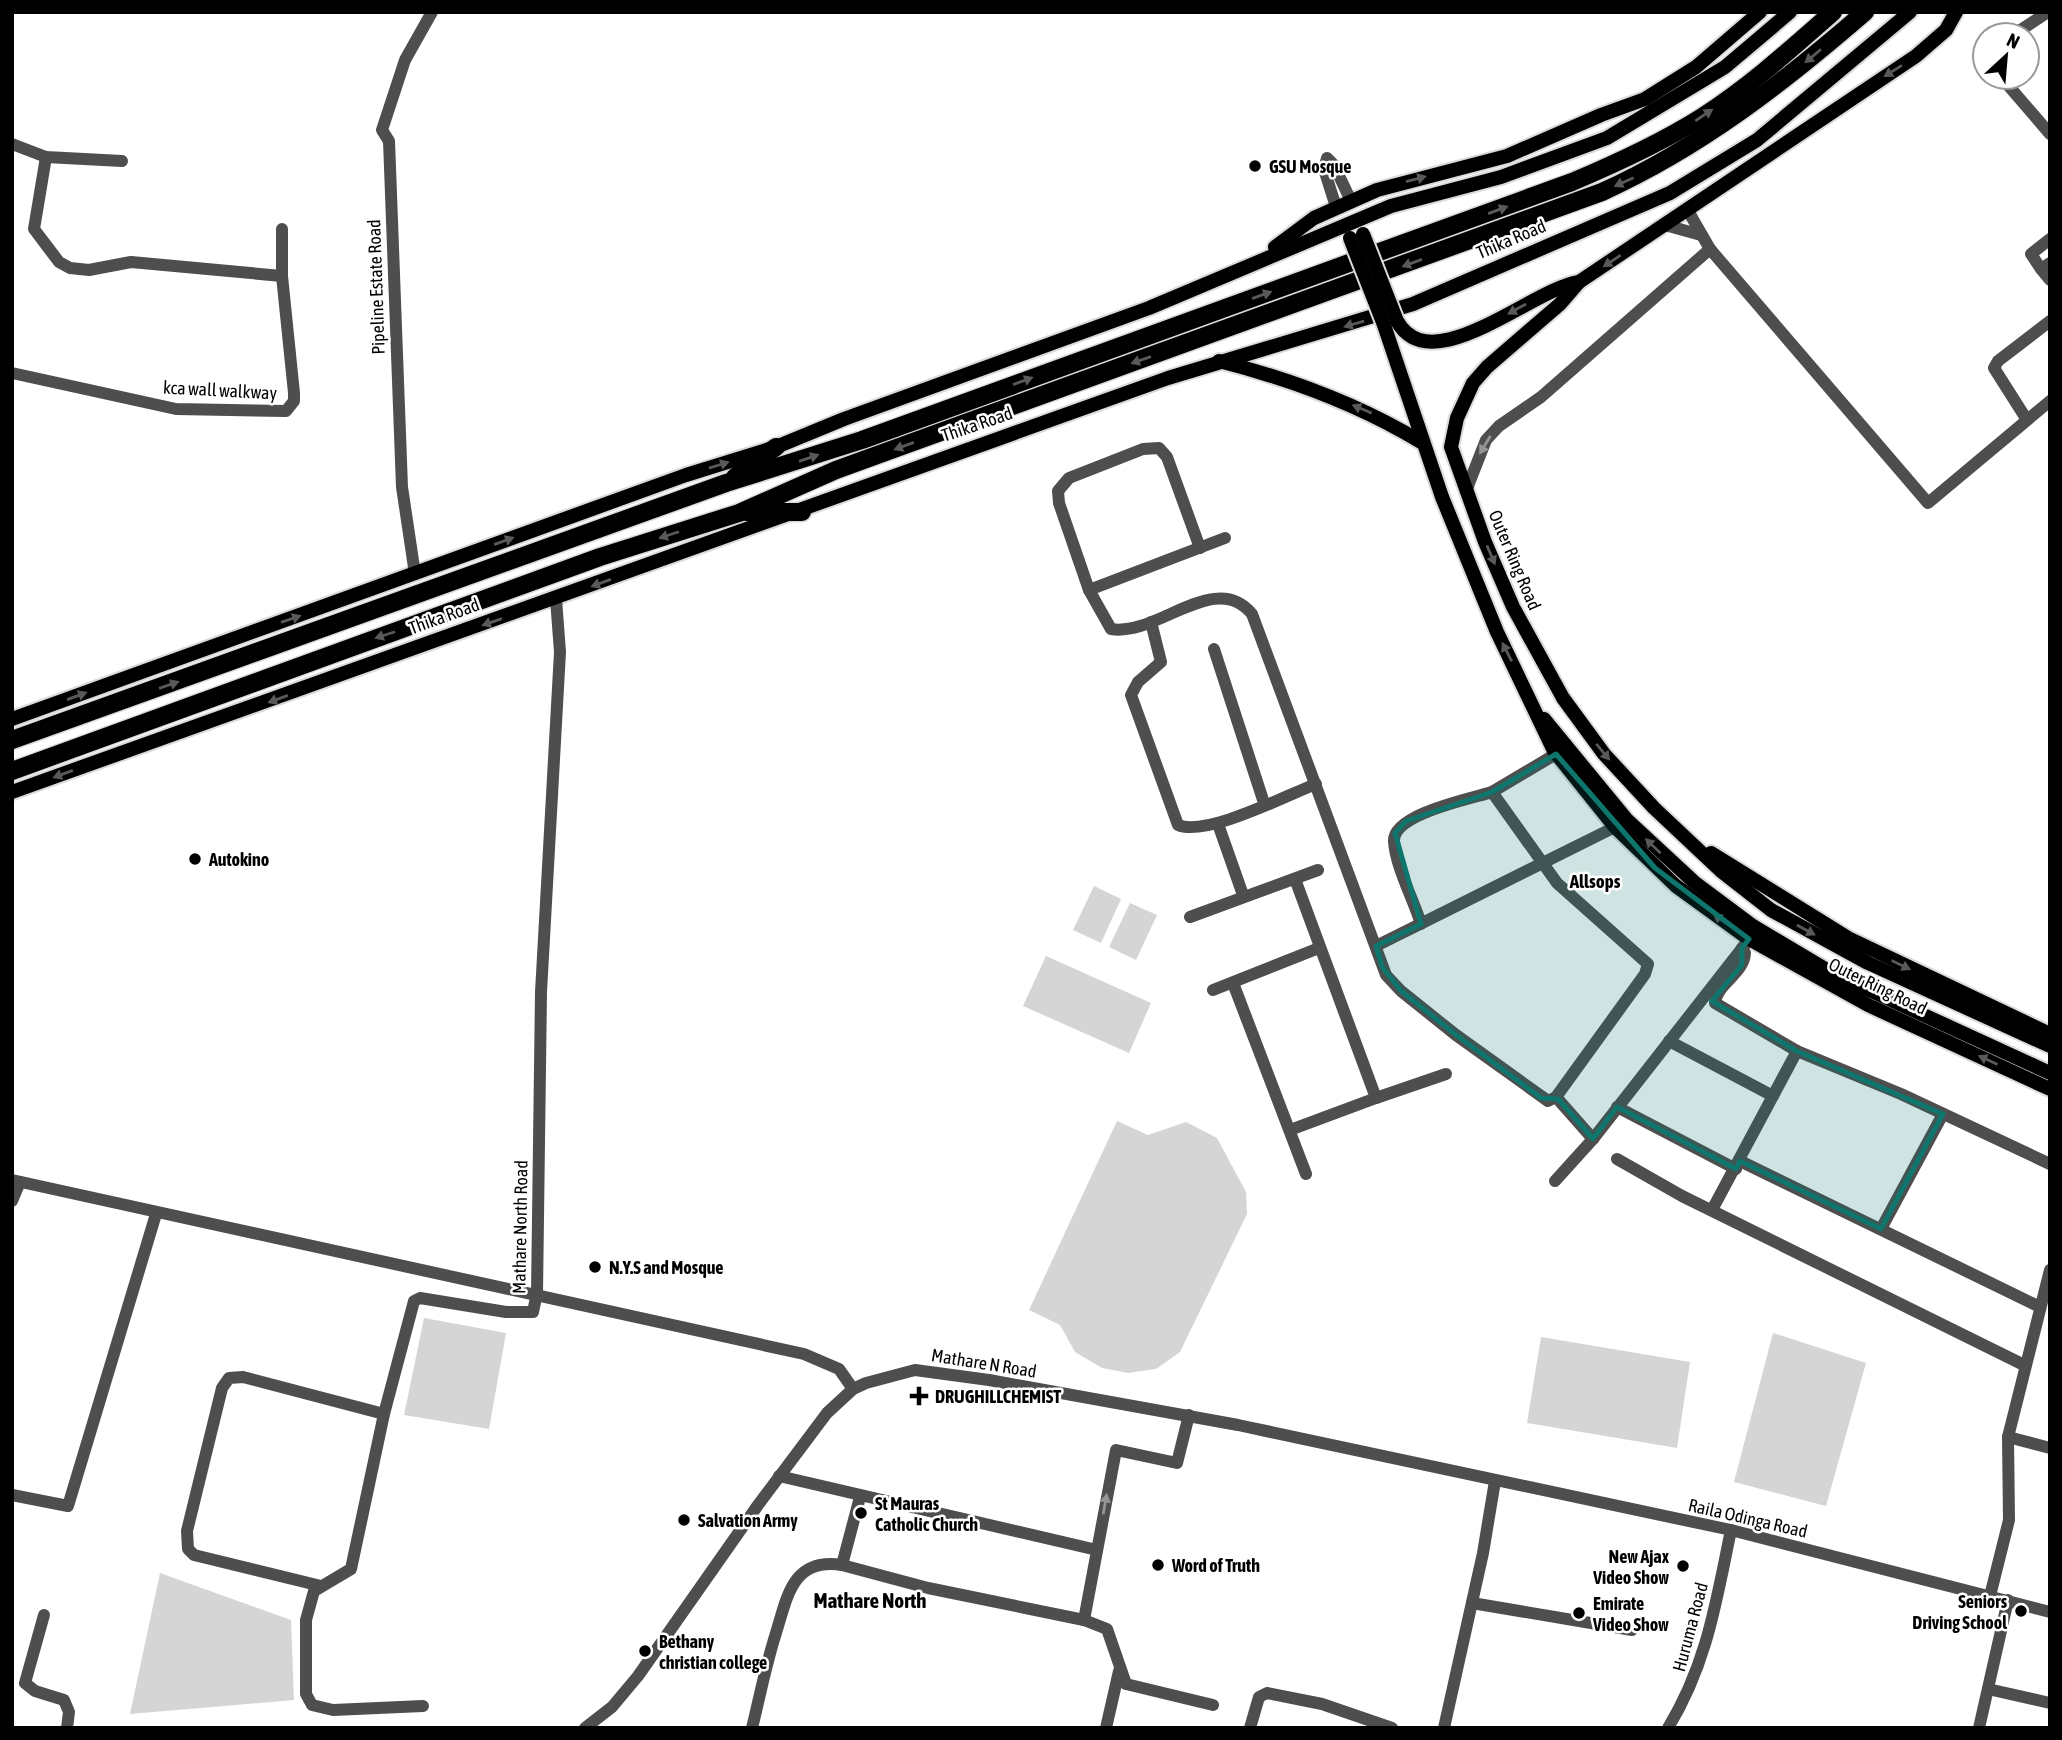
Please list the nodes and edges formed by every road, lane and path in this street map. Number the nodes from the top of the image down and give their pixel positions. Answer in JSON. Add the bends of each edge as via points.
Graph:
{"nodes":[{"id":1,"x":432,"y":12,"type":"edge"},
{"id":2,"x":1760,"y":12,"type":"edge"},
{"id":3,"x":1790,"y":12,"type":"edge"},
{"id":4,"x":1833,"y":12,"type":"edge"},
{"id":5,"x":1865,"y":12,"type":"edge"},
{"id":6,"x":1910,"y":12,"type":"edge"},
{"id":7,"x":1956,"y":12,"type":"edge"},
{"id":8,"x":1687,"y":73,"type":"junction"},
{"id":9,"x":2013,"y":91,"type":"edge"},
{"id":10,"x":1674,"y":99,"type":"junction"},
{"id":11,"x":2050,"y":134,"type":"edge"},
{"id":12,"x":1757,"y":140,"type":"junction"},
{"id":13,"x":12,"y":144,"type":"edge"},
{"id":14,"x":1769,"y":152,"type":"junction"},
{"id":15,"x":46,"y":157,"type":"junction"},
{"id":16,"x":122,"y":161,"type":"dead end"},
{"id":17,"x":1377,"y":190,"type":"junction"},
{"id":18,"x":1423,"y":198,"type":"junction"},
{"id":19,"x":1350,"y":201,"type":"junction"},
{"id":20,"x":1336,"y":207,"type":"junction"},
{"id":21,"x":1687,"y":209,"type":"junction"},
{"id":22,"x":1665,"y":225,"type":"junction"},
{"id":23,"x":282,"y":229,"type":"dead end"},
{"id":24,"x":1354,"y":229,"type":"junction"},
{"id":25,"x":1701,"y":235,"type":"junction"},
{"id":26,"x":2050,"y":239,"type":"edge"},
{"id":27,"x":1710,"y":249,"type":"junction"},
{"id":28,"x":2045,"y":266,"type":"edge"},
{"id":29,"x":1249,"y":267,"type":"junction"},
{"id":30,"x":282,"y":276,"type":"junction"},
{"id":31,"x":2050,"y":280,"type":"edge"},
{"id":32,"x":1579,"y":282,"type":"junction"},
{"id":33,"x":2050,"y":321,"type":"edge"},
{"id":34,"x":1390,"y":323,"type":"junction"},
{"id":35,"x":1219,"y":361,"type":"junction"},
{"id":36,"x":12,"y":373,"type":"edge"},
{"id":37,"x":2050,"y":401,"type":"edge"},
{"id":38,"x":2027,"y":420,"type":"junction"},
{"id":39,"x":1422,"y":442,"type":"junction"},
{"id":40,"x":776,"y":447,"type":"junction"},
{"id":41,"x":726,"y":483,"type":"junction"},
{"id":42,"x":1466,"y":491,"type":"junction"},
{"id":43,"x":802,"y":512,"type":"junction"},
{"id":44,"x":739,"y":513,"type":"junction"},
{"id":45,"x":1225,"y":538,"type":"dead end"},
{"id":46,"x":1200,"y":548,"type":"junction"},
{"id":47,"x":415,"y":574,"type":"junction"},
{"id":48,"x":1089,"y":590,"type":"junction"},
{"id":49,"x":556,"y":599,"type":"junction"},
{"id":50,"x":1151,"y":622,"type":"junction"},
{"id":51,"x":1214,"y":649,"type":"dead end"},
{"id":52,"x":1537,"y":713,"type":"junction"},
{"id":53,"x":12,"y":719,"type":"edge"},
{"id":54,"x":12,"y":740,"type":"edge"},
{"id":55,"x":1556,"y":754,"type":"junction"},
{"id":56,"x":12,"y":771,"type":"edge"},
{"id":57,"x":1316,"y":784,"type":"junction"},
{"id":58,"x":12,"y":792,"type":"edge"},
{"id":59,"x":1492,"y":792,"type":"junction"},
{"id":60,"x":1264,"y":803,"type":"junction"},
{"id":61,"x":1218,"y":824,"type":"junction"},
{"id":62,"x":1615,"y":827,"type":"junction"},
{"id":63,"x":1695,"y":843,"type":"junction"},
{"id":64,"x":1543,"y":865,"type":"junction"},
{"id":65,"x":1318,"y":870,"type":"dead end"},
{"id":66,"x":1295,"y":879,"type":"junction"},
{"id":67,"x":1243,"y":895,"type":"junction"},
{"id":68,"x":1190,"y":917,"type":"dead end"},
{"id":69,"x":1421,"y":924,"type":"junction"},
{"id":70,"x":1746,"y":944,"type":"junction"},
{"id":71,"x":1376,"y":946,"type":"junction"},
{"id":72,"x":1319,"y":948,"type":"junction"},
{"id":73,"x":1233,"y":983,"type":"junction"},
{"id":74,"x":1213,"y":990,"type":"dead end"},
{"id":75,"x":2050,"y":1034,"type":"edge"},
{"id":76,"x":1669,"y":1041,"type":"junction"},
{"id":77,"x":2050,"y":1046,"type":"edge"},
{"id":78,"x":1797,"y":1051,"type":"junction"},
{"id":79,"x":1447,"y":1073,"type":"dead end"},
{"id":80,"x":2050,"y":1073,"type":"edge"},
{"id":81,"x":2050,"y":1089,"type":"edge"},
{"id":82,"x":1773,"y":1096,"type":"junction"},
{"id":83,"x":1556,"y":1097,"type":"junction"},
{"id":84,"x":1376,"y":1098,"type":"junction"},
{"id":85,"x":1617,"y":1107,"type":"junction"},
{"id":86,"x":1943,"y":1114,"type":"junction"},
{"id":87,"x":1290,"y":1130,"type":"junction"},
{"id":88,"x":1593,"y":1139,"type":"junction"},
{"id":89,"x":1617,"y":1158,"type":"dead end"},
{"id":90,"x":2050,"y":1164,"type":"edge"},
{"id":91,"x":1738,"y":1165,"type":"junction"},
{"id":92,"x":1306,"y":1174,"type":"dead end"},
{"id":93,"x":16,"y":1181,"type":"edge"},
{"id":94,"x":1555,"y":1181,"type":"dead end"},
{"id":95,"x":12,"y":1200,"type":"edge"},
{"id":96,"x":1713,"y":1210,"type":"junction"},
{"id":97,"x":156,"y":1214,"type":"junction"},
{"id":98,"x":1881,"y":1230,"type":"junction"},
{"id":99,"x":2050,"y":1270,"type":"edge"},
{"id":100,"x":537,"y":1293,"type":"junction"},
{"id":101,"x":2040,"y":1307,"type":"junction"},
{"id":102,"x":2024,"y":1365,"type":"junction"},
{"id":103,"x":853,"y":1389,"type":"junction"},
{"id":104,"x":384,"y":1414,"type":"junction"},
{"id":105,"x":1189,"y":1415,"type":"junction"},
{"id":106,"x":2008,"y":1437,"type":"junction"},
{"id":107,"x":2050,"y":1448,"type":"edge"},
{"id":108,"x":779,"y":1476,"type":"junction"},
{"id":109,"x":1495,"y":1481,"type":"junction"},
{"id":110,"x":12,"y":1495,"type":"edge"},
{"id":111,"x":860,"y":1497,"type":"junction"},
{"id":112,"x":1731,"y":1530,"type":"junction"},
{"id":113,"x":1097,"y":1550,"type":"junction"},
{"id":114,"x":842,"y":1565,"type":"junction"},
{"id":115,"x":321,"y":1586,"type":"junction"},
{"id":116,"x":1990,"y":1596,"type":"junction"},
{"id":117,"x":2008,"y":1600,"type":"junction"},
{"id":118,"x":1472,"y":1603,"type":"junction"},
{"id":119,"x":2050,"y":1612,"type":"edge"},
{"id":120,"x":44,"y":1615,"type":"dead end"},
{"id":121,"x":1084,"y":1620,"type":"junction"},
{"id":122,"x":1632,"y":1630,"type":"dead end"},
{"id":123,"x":1119,"y":1671,"type":"junction"},
{"id":124,"x":1988,"y":1689,"type":"junction"},
{"id":125,"x":2050,"y":1703,"type":"edge"},
{"id":126,"x":1213,"y":1705,"type":"dead end"},
{"id":127,"x":423,"y":1706,"type":"dead end"},
{"id":128,"x":67,"y":1728,"type":"edge"},
{"id":129,"x":585,"y":1728,"type":"edge"},
{"id":130,"x":752,"y":1728,"type":"edge"},
{"id":131,"x":1106,"y":1728,"type":"edge"},
{"id":132,"x":1250,"y":1728,"type":"edge"},
{"id":133,"x":1392,"y":1728,"type":"edge"},
{"id":134,"x":1444,"y":1728,"type":"edge"},
{"id":135,"x":1668,"y":1728,"type":"edge"},
{"id":136,"x":1979,"y":1728,"type":"edge"}],
"edges":[{"from":1,"to":47,"type":"street","name":"Pipeline Estate Road","via":[[405,60],[382,131],[389,141],[402,487]]},
{"from":2,"to":8,"type":"main road"},
{"from":3,"to":10,"type":"main road","via":[[1725,67]]},
{"from":41,"to":4,"type":"highway","name":"Thika Road","one_way":true,"via":[[874,435],[1572,182],[1639,153],[1704,116]]},
{"from":5,"to":44,"type":"highway","name":"Thika Road","one_way":true,"via":[[1748,108],[1651,170],[1498,232],[836,470]]},
{"from":6,"to":12,"type":"main road","name":"Thika Road"},
{"from":7,"to":14,"type":"main road","one_way":true,"via":[[1946,30],[1916,56]]},
{"from":8,"to":10,"type":"main road"},
{"from":17,"to":8,"type":"main road","one_way":true,"via":[[1507,156],[1645,99]]},
{"from":9,"to":11,"type":"street"},
{"from":10,"to":18,"type":"main road","via":[[1582,148]]},
{"from":12,"to":14,"type":"main road"},
{"from":12,"to":35,"type":"main road","name":"Thika Road","one_way":true,"via":[[1670,193],[1413,304]]},
{"from":13,"to":15,"type":"street"},
{"from":14,"to":21,"type":"main road"},
{"from":15,"to":16,"type":"street"},
{"from":15,"to":30,"type":"street","via":[[34,229],[59,262],[70,268],[89,270],[131,262]]},
{"from":17,"to":18,"type":"main road"},
{"from":17,"to":19,"type":"main road"},
{"from":18,"to":24,"type":"main road"},
{"from":19,"to":20,"type":"main road"},
{"from":19,"to":20,"type":"street","via":[[1334,165],[1326,158],[1324,169]]},
{"from":20,"to":29,"type":"main road"},
{"from":21,"to":22,"type":"main road"},
{"from":21,"to":25,"type":"street"},
{"from":22,"to":25,"type":"street"},
{"from":22,"to":32,"type":"main road","one_way":true},
{"from":23,"to":30,"type":"street","name":"kca wall walkway"},
{"from":24,"to":29,"type":"main road"},
{"from":24,"to":34,"type":"main road","name":"Outer Ring Road","bridge":true},
{"from":25,"to":27,"type":"street"},
{"from":26,"to":28,"type":"street","via":[[2031,254]]},
{"from":27,"to":38,"type":"street","via":[[1928,503]]},
{"from":27,"to":42,"type":"street","one_way":true,"via":[[1499,426],[1486,440]]},
{"from":28,"to":31,"type":"street"},
{"from":29,"to":40,"type":"main road"},
{"from":30,"to":36,"type":"street","name":"kca wall walkway","via":[[294,401],[286,411],[176,409]]},
{"from":32,"to":34,"type":"main road","name":"Outer Ring Road","one_way":true,"via":[[1549,290],[1439,344],[1422,342]]},
{"from":32,"to":42,"type":"main road","name":"Outer Ring Road","via":[[1487,366],[1464,399],[1451,447]]},
{"from":33,"to":38,"type":"street","via":[[1994,368]]},
{"from":34,"to":39,"type":"main road","name":"Outer Ring Road"},
{"from":39,"to":35,"type":"main road","one_way":true,"via":[[1364,410]]},
{"from":35,"to":43,"type":"main road","name":"Thika Road"},
{"from":37,"to":38,"type":"street"},
{"from":52,"to":39,"type":"main road","name":"Outer Ring Road","one_way":true,"via":[[1487,610]]},
{"from":40,"to":41,"type":"highway"},
{"from":47,"to":40,"type":"main road","one_way":true},
{"from":54,"to":41,"type":"highway","name":"Thika Road","one_way":true},
{"from":42,"to":63,"type":"main road","name":"Outer Ring Road","one_way":true,"via":[[1513,607],[1563,698],[1604,754],[1654,808]]},
{"from":43,"to":44,"type":"highway"},
{"from":43,"to":49,"type":"main road","name":"Thika Road","one_way":true},
{"from":44,"to":56,"type":"highway","name":"Thika Road","one_way":true,"via":[[600,557]]},
{"from":45,"to":46,"type":"street"},
{"from":46,"to":48,"type":"street"},
{"from":46,"to":48,"type":"street","via":[[1163,450],[1143,449],[1069,478],[1058,491]]},
{"from":53,"to":47,"type":"main road","one_way":true},
{"from":48,"to":50,"type":"street","via":[[1111,629]]},
{"from":49,"to":58,"type":"main road","name":"Thika Road","one_way":true},
{"from":49,"to":100,"type":"street","name":"Mathare North Road","via":[[560,666],[541,992]]},
{"from":50,"to":57,"type":"street","via":[[1220,597],[1246,607]]},
{"from":50,"to":61,"type":"street","via":[[1161,662],[1132,690],[1132,703],[1178,825],[1191,829]]},
{"from":51,"to":60,"type":"street"},
{"from":52,"to":55,"type":"main road","name":"Outer Ring Road"},
{"from":80,"to":52,"type":"main road","name":"Outer Ring Road","one_way":true,"via":[[1832,972],[1753,926],[1694,882],[1634,827]]},
{"from":55,"to":59,"type":"street"},
{"from":55,"to":62,"type":"main road","name":"Outer Ring Road"},
{"from":57,"to":60,"type":"street"},
{"from":57,"to":71,"type":"street"},
{"from":59,"to":64,"type":"street"},
{"from":59,"to":69,"type":"street","via":[[1399,826],[1396,851]]},
{"from":60,"to":61,"type":"street"},
{"from":61,"to":67,"type":"street"},
{"from":62,"to":64,"type":"street"},
{"from":70,"to":62,"type":"main road","name":"Outer Ring Road","one_way":true},
{"from":63,"to":75,"type":"main road","name":"Outer Ring Road","one_way":true,"via":[[1848,938]]},
{"from":63,"to":77,"type":"main road","name":"Outer Ring Road","one_way":true,"via":[[1745,891],[1781,916],[1868,963]]},
{"from":64,"to":69,"type":"street"},
{"from":64,"to":83,"type":"street","via":[[1573,899],[1648,964]]},
{"from":65,"to":66,"type":"street"},
{"from":66,"to":67,"type":"street"},
{"from":66,"to":72,"type":"street"},
{"from":67,"to":68,"type":"street"},
{"from":69,"to":71,"type":"street"},
{"from":70,"to":76,"type":"street"},
{"from":70,"to":78,"type":"street","via":[[1742,965],[1715,1003]]},
{"from":81,"to":70,"type":"main road","name":"Outer Ring Road","one_way":true},
{"from":71,"to":83,"type":"street","via":[[1386,975],[1401,991],[1541,1098],[1550,1101]]},
{"from":72,"to":73,"type":"street"},
{"from":72,"to":84,"type":"street"},
{"from":73,"to":74,"type":"street"},
{"from":73,"to":87,"type":"street"},
{"from":76,"to":82,"type":"street"},
{"from":76,"to":85,"type":"street"},
{"from":78,"to":82,"type":"street"},
{"from":78,"to":86,"type":"street"},
{"from":79,"to":84,"type":"street"},
{"from":82,"to":91,"type":"street"},
{"from":83,"to":88,"type":"street"},
{"from":84,"to":87,"type":"street"},
{"from":85,"to":88,"type":"street"},
{"from":85,"to":91,"type":"street"},
{"from":86,"to":90,"type":"street"},
{"from":86,"to":98,"type":"street"},
{"from":87,"to":92,"type":"street"},
{"from":88,"to":94,"type":"street"},
{"from":89,"to":96,"type":"street"},
{"from":91,"to":96,"type":"street"},
{"from":91,"to":98,"type":"street"},
{"from":93,"to":95,"type":"street"},
{"from":93,"to":97,"type":"street"},
{"from":96,"to":102,"type":"street"},
{"from":97,"to":100,"type":"street"},
{"from":97,"to":110,"type":"street","via":[[68,1506]]},
{"from":98,"to":101,"type":"street"},
{"from":99,"to":101,"type":"street"},
{"from":100,"to":103,"type":"street","via":[[810,1356],[839,1369]]},
{"from":100,"to":104,"type":"street","name":"Mathare North Road","via":[[533,1312],[528,1314],[420,1298],[414,1301]]},
{"from":101,"to":102,"type":"street"},
{"from":102,"to":106,"type":"street"},
{"from":103,"to":105,"type":"street","name":"Mathare N Road","via":[[924,1370]]},
{"from":103,"to":108,"type":"street","name":"Mathare N Road","via":[[807,1436]]},
{"from":104,"to":115,"type":"street","name":"Mathare North Road","via":[[351,1569]]},
{"from":104,"to":115,"type":"street","via":[[243,1377],[229,1378],[222,1388],[187,1531],[188,1549],[194,1555]]},
{"from":105,"to":109,"type":"street","name":"Mathare N Road"},
{"from":113,"to":105,"type":"street","one_way":true,"via":[[1116,1450],[1177,1463]]},
{"from":106,"to":107,"type":"street"},
{"from":106,"to":116,"type":"street","via":[[2009,1520]]},
{"from":108,"to":111,"type":"street"},
{"from":108,"to":129,"type":"street","name":"Mathare N Road","via":[[638,1676],[612,1707]]},
{"from":109,"to":112,"type":"street","name":"Raila Odinga Road"},
{"from":109,"to":118,"type":"street"},
{"from":111,"to":113,"type":"street"},
{"from":111,"to":114,"type":"street"},
{"from":112,"to":116,"type":"street","name":"Raila Odinga Road"},
{"from":112,"to":135,"type":"street","name":"Huruma Road","via":[[1704,1656]]},
{"from":113,"to":121,"type":"street"},
{"from":114,"to":121,"type":"street"},
{"from":114,"to":130,"type":"street","via":[[808,1569],[789,1590]]},
{"from":115,"to":127,"type":"street","via":[[314,1591],[306,1620],[308,1700],[317,1708],[333,1710]]},
{"from":116,"to":117,"type":"street","name":"Raila Odinga Road"},
{"from":117,"to":119,"type":"street","name":"Raila Odinga Road"},
{"from":117,"to":124,"type":"street"},
{"from":118,"to":122,"type":"street"},
{"from":118,"to":134,"type":"street"},
{"from":120,"to":128,"type":"street","via":[[25,1683],[64,1700],[69,1712]]},
{"from":121,"to":123,"type":"street","via":[[1107,1629]]},
{"from":123,"to":126,"type":"street","via":[[1126,1684]]},
{"from":123,"to":131,"type":"street"},
{"from":124,"to":125,"type":"street"},
{"from":124,"to":136,"type":"street"},
{"from":132,"to":133,"type":"street","via":[[1259,1697],[1267,1693],[1322,1704]]}]}
